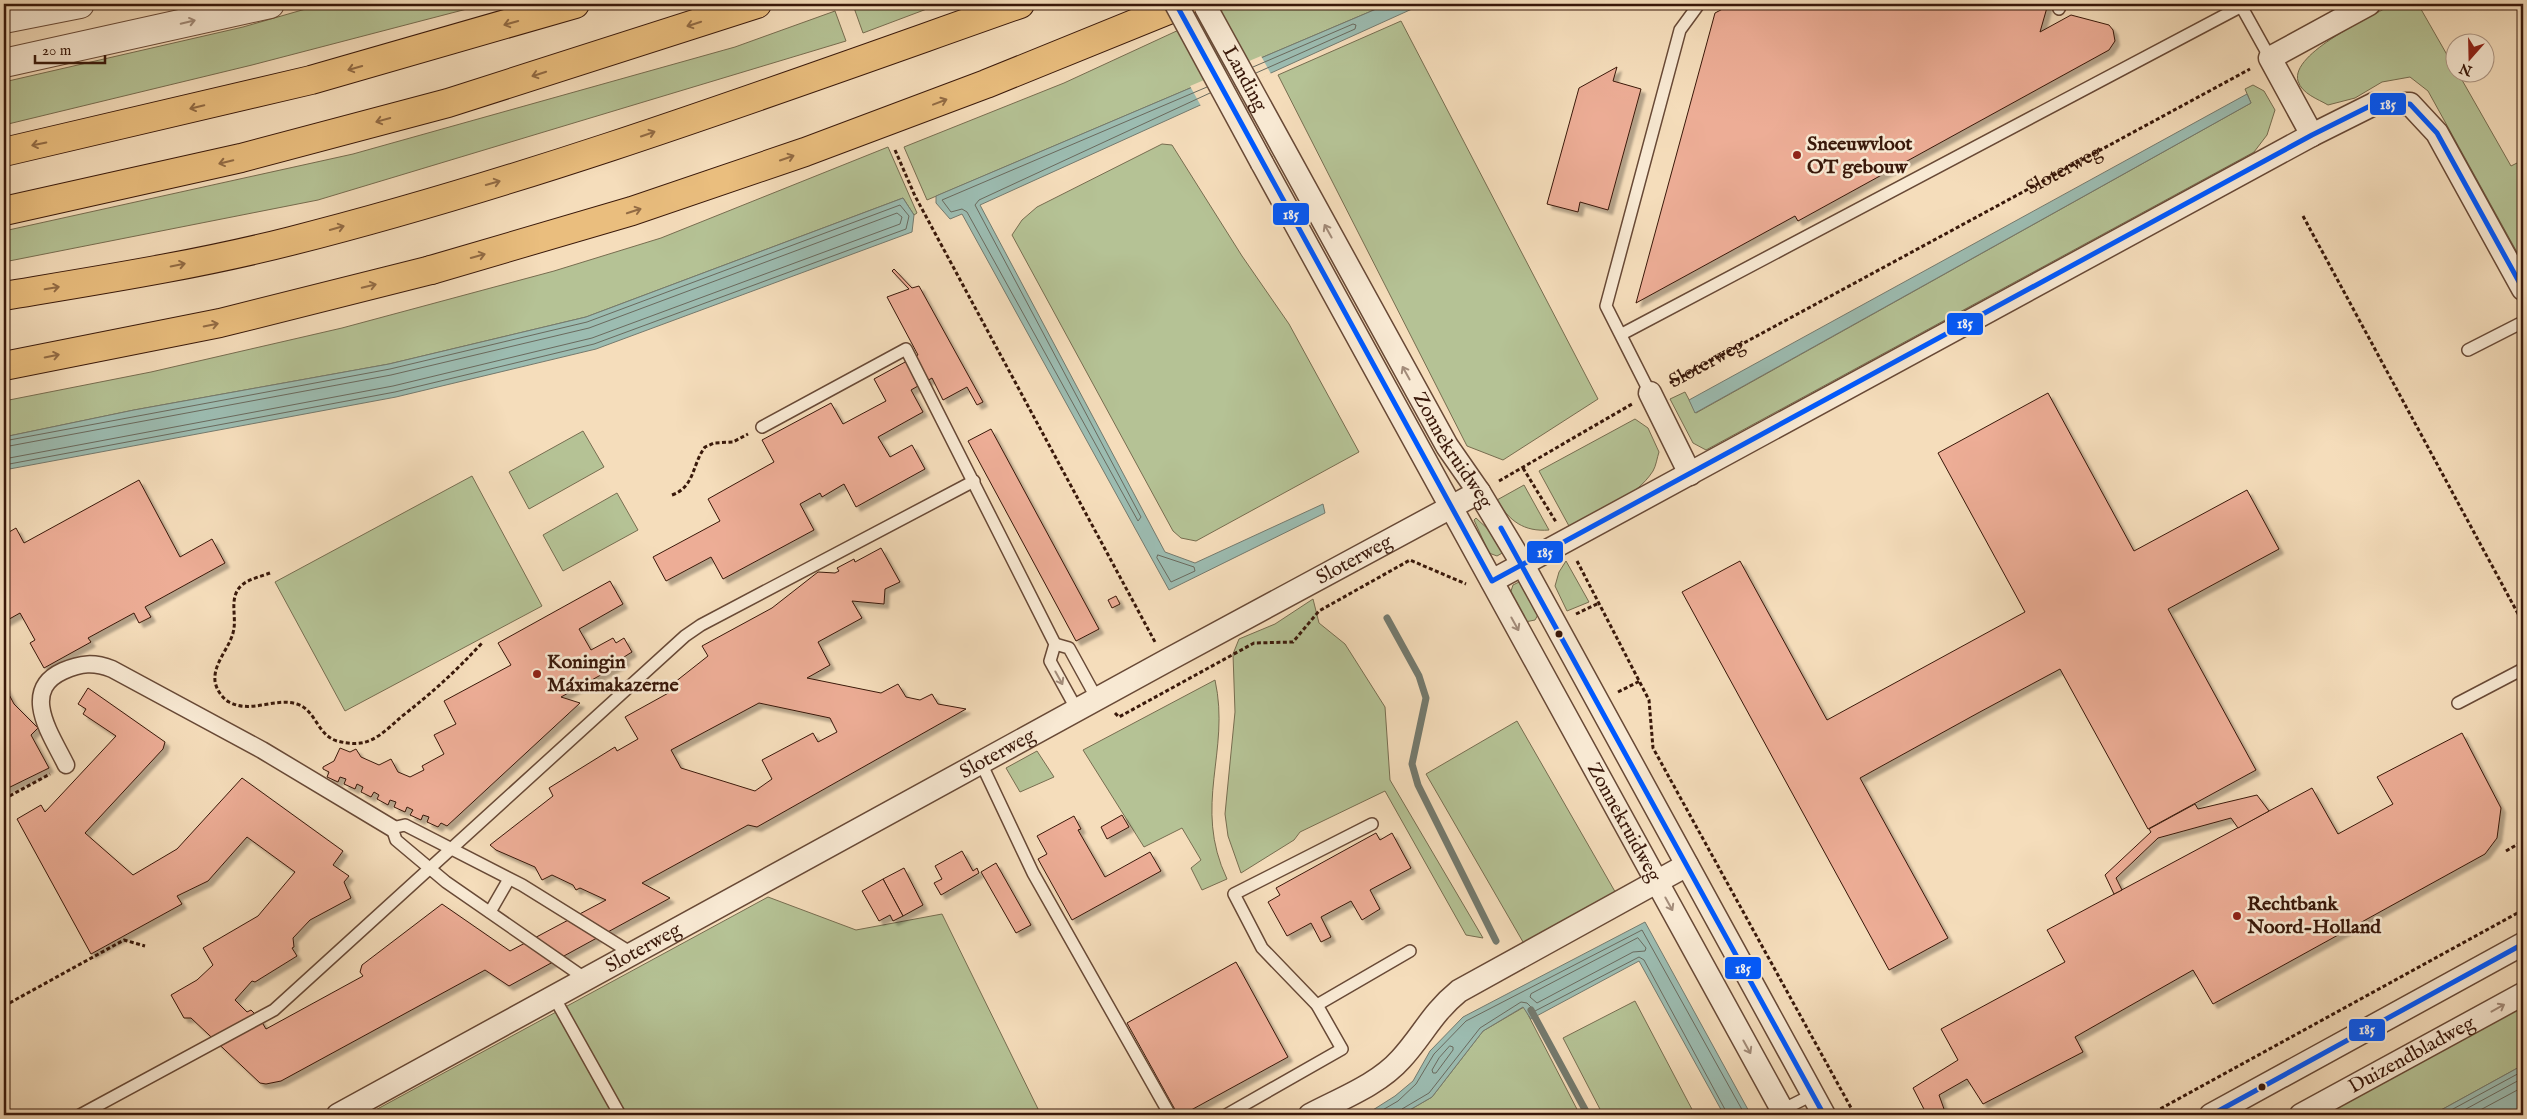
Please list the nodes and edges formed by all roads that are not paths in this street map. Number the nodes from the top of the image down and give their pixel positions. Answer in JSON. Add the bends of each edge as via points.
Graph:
{"nodes":[{"id":1,"x":80,"y":4,"type":"edge"},
{"id":2,"x":270,"y":4,"type":"edge"},
{"id":3,"x":575,"y":4,"type":"edge"},
{"id":4,"x":757,"y":4,"type":"edge"},
{"id":5,"x":1020,"y":4,"type":"edge"},
{"id":6,"x":1176,"y":4,"type":"edge"},
{"id":7,"x":1183,"y":4,"type":"edge"},
{"id":8,"x":1204,"y":4,"type":"edge"},
{"id":9,"x":1699,"y":4,"type":"edge"},
{"id":10,"x":2370,"y":4,"type":"edge"},
{"id":11,"x":2241,"y":5,"type":"edge"},
{"id":12,"x":4,"y":19,"type":"edge"},
{"id":13,"x":2270,"y":58,"type":"junction"},
{"id":14,"x":4,"y":63,"type":"edge"},
{"id":15,"x":2312,"y":135,"type":"junction"},
{"id":16,"x":4,"y":152,"type":"edge"},
{"id":17,"x":1285,"y":154,"type":"joint"},
{"id":18,"x":1262,"y":162,"type":"joint"},
{"id":19,"x":4,"y":210,"type":"edge"},
{"id":20,"x":2523,"y":288,"type":"edge"},
{"id":21,"x":4,"y":296,"type":"edge"},
{"id":22,"x":2523,"y":322,"type":"edge"},
{"id":23,"x":1622,"y":334,"type":"junction"},
{"id":24,"x":2468,"y":350,"type":"dead end"},
{"id":25,"x":4,"y":366,"type":"edge"},
{"id":26,"x":1650,"y":393,"type":"joint"},
{"id":27,"x":762,"y":427,"type":"road end"},
{"id":28,"x":1690,"y":474,"type":"junction"},
{"id":29,"x":974,"y":480,"type":"junction"},
{"id":30,"x":1480,"y":492,"type":"junction"},
{"id":31,"x":1451,"y":507,"type":"junction"},
{"id":32,"x":1523,"y":565,"type":"junction"},
{"id":33,"x":1492,"y":581,"type":"junction"},
{"id":34,"x":1055,"y":644,"type":"junction"},
{"id":35,"x":2523,"y":668,"type":"edge"},
{"id":36,"x":1097,"y":699,"type":"junction"},
{"id":37,"x":2458,"y":703,"type":"dead end"},
{"id":38,"x":1077,"y":710,"type":"junction"},
{"id":39,"x":981,"y":764,"type":"junction"},
{"id":40,"x":66,"y":765,"type":"road end"},
{"id":41,"x":1372,"y":824,"type":"dead end"},
{"id":42,"x":392,"y":828,"type":"junction"},
{"id":43,"x":451,"y":849,"type":"junction"},
{"id":44,"x":1687,"y":865,"type":"junction"},
{"id":45,"x":430,"y":868,"type":"junction"},
{"id":46,"x":509,"y":879,"type":"junction"},
{"id":47,"x":1657,"y":882,"type":"junction"},
{"id":48,"x":490,"y":912,"type":"junction"},
{"id":49,"x":2523,"y":944,"type":"edge"},
{"id":50,"x":1410,"y":951,"type":"dead end"},
{"id":51,"x":633,"y":954,"type":"junction"},
{"id":52,"x":586,"y":979,"type":"junction"},
{"id":53,"x":2523,"y":994,"type":"edge"},
{"id":54,"x":554,"y":997,"type":"junction"},
{"id":55,"x":1317,"y":1005,"type":"junction"},
{"id":56,"x":1812,"y":1095,"type":"junction"},
{"id":57,"x":1783,"y":1113,"type":"edge"},
{"id":58,"x":80,"y":1115,"type":"edge"},
{"id":59,"x":338,"y":1115,"type":"edge"},
{"id":60,"x":620,"y":1115,"type":"edge"},
{"id":61,"x":1170,"y":1115,"type":"edge"},
{"id":62,"x":1226,"y":1115,"type":"edge"},
{"id":63,"x":1310,"y":1115,"type":"edge"},
{"id":64,"x":1824,"y":1115,"type":"edge"},
{"id":65,"x":2211,"y":1115,"type":"edge"},
{"id":66,"x":2301,"y":1115,"type":"edge"}],
"edges":[{"from":1,"to":12,"type":"street"},
{"from":14,"to":2,"type":"street","one_way":true},
{"from":3,"to":16,"type":"highway","one_way":true,"via":[[311,80]]},
{"from":4,"to":19,"type":"highway","one_way":true,"via":[[448,103],[241,158]]},
{"from":21,"to":5,"type":"highway","one_way":true,"via":[[131,275],[290,241],[543,169]]},
{"from":6,"to":18,"type":"street","name":"Landing","bridge":true},
{"from":25,"to":7,"type":"highway","one_way":true,"via":[[220,323],[431,270],[632,211],[925,108]]},
{"from":8,"to":17,"type":"street","name":"Landing"},
{"from":9,"to":23,"type":"lane","via":[[1680,30],[1606,306]]},
{"from":10,"to":13,"type":"street"},
{"from":11,"to":13,"type":"lane"},
{"from":11,"to":23,"type":"lane"},
{"from":13,"to":15,"type":"street"},
{"from":15,"to":20,"type":"street","via":[[2374,104],[2410,104],[2438,133]]},
{"from":15,"to":28,"type":"street"},
{"from":30,"to":17,"type":"street","name":"Zonnekruidweg","one_way":true,"via":[[1447,446]]},
{"from":18,"to":31,"type":"street","name":"Zonnekruidweg"},
{"from":22,"to":24,"type":"lane"},
{"from":23,"to":26,"type":"lane"},
{"from":26,"to":28,"type":"street"},
{"from":27,"to":29,"type":"lane","via":[[906,349]]},
{"from":28,"to":32,"type":"street"},
{"from":29,"to":34,"type":"lane"},
{"from":29,"to":43,"type":"lane","via":[[685,636]]},
{"from":30,"to":31,"type":"street","name":"Sloterweg"},
{"from":30,"to":32,"type":"street","name":"Zonnekruidweg"},
{"from":31,"to":33,"type":"street","name":"Zonnekruidweg"},
{"from":31,"to":36,"type":"street","name":"Sloterweg"},
{"from":32,"to":33,"type":"street"},
{"from":32,"to":44,"type":"street","name":"Zonnekruidweg"},
{"from":33,"to":47,"type":"street","name":"Zonnekruidweg","one_way":true},
{"from":34,"to":36,"type":"lane","via":[[1069,648]]},
{"from":34,"to":38,"type":"lane","one_way":true,"via":[[1050,661]]},
{"from":35,"to":37,"type":"lane"},
{"from":36,"to":38,"type":"street","name":"Sloterweg"},
{"from":38,"to":39,"type":"street","name":"Sloterweg"},
{"from":39,"to":51,"type":"street","name":"Sloterweg"},
{"from":39,"to":61,"type":"lane","via":[[1033,873]]},
{"from":40,"to":42,"type":"street","via":[[42,715],[42,693],[55,675],[81,664],[96,664],[112,669],[262,750]]},
{"from":41,"to":55,"type":"lane","via":[[1234,894],[1262,948]]},
{"from":42,"to":43,"type":"lane","via":[[405,825]]},
{"from":42,"to":45,"type":"lane","via":[[396,840]]},
{"from":43,"to":45,"type":"lane"},
{"from":43,"to":46,"type":"lane"},
{"from":44,"to":47,"type":"street"},
{"from":44,"to":56,"type":"street","name":"Zonnekruidweg"},
{"from":45,"to":48,"type":"lane"},
{"from":45,"to":58,"type":"lane","via":[[274,1010]]},
{"from":46,"to":48,"type":"lane"},
{"from":46,"to":51,"type":"lane"},
{"from":47,"to":57,"type":"street","name":"Zonnekruidweg","one_way":true},
{"from":47,"to":63,"type":"street","via":[[1459,991],[1441,1005],[1402,1058],[1382,1076]]},
{"from":48,"to":52,"type":"lane"},
{"from":49,"to":65,"type":"street"},
{"from":50,"to":55,"type":"lane"},
{"from":51,"to":52,"type":"street","name":"Sloterweg"},
{"from":52,"to":54,"type":"street","name":"Sloterweg"},
{"from":66,"to":53,"type":"street","name":"Duizendbladweg","one_way":true},
{"from":54,"to":59,"type":"street","name":"Sloterweg"},
{"from":54,"to":60,"type":"lane"},
{"from":55,"to":62,"type":"lane","via":[[1342,1048]]},
{"from":56,"to":57,"type":"lane"},
{"from":56,"to":64,"type":"street","name":"Zonnekruidweg"}]}
